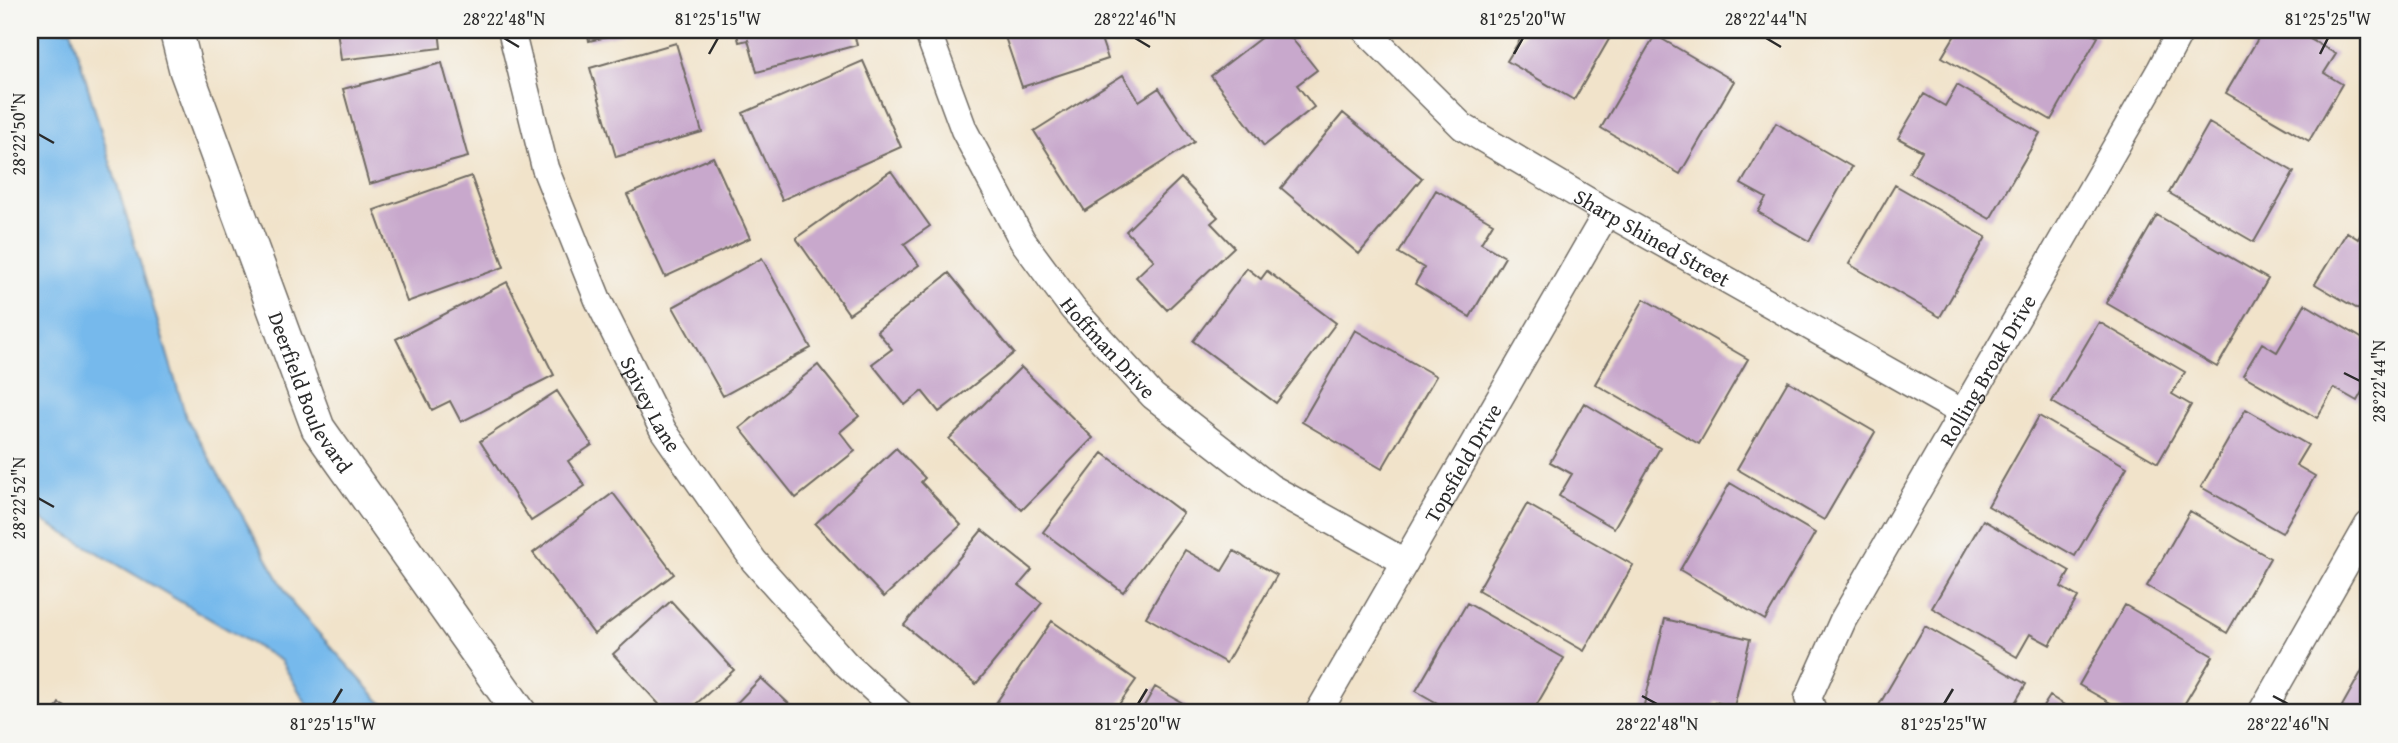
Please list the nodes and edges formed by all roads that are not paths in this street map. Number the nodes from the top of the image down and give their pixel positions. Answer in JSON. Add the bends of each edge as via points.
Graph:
{"nodes":[{"id":1,"x":176,"y":30,"type":"edge"},
{"id":2,"x":511,"y":30,"type":"edge"},
{"id":3,"x":926,"y":30,"type":"edge"},
{"id":4,"x":1365,"y":30,"type":"edge"},
{"id":5,"x":2180,"y":30,"type":"edge"},
{"id":6,"x":1607,"y":212,"type":"junction"},
{"id":7,"x":1963,"y":413,"type":"junction"},
{"id":8,"x":2368,"y":525,"type":"edge"},
{"id":9,"x":1405,"y":562,"type":"junction"},
{"id":10,"x":520,"y":713,"type":"edge"},
{"id":11,"x":900,"y":713,"type":"edge"},
{"id":12,"x":1318,"y":713,"type":"edge"},
{"id":13,"x":1814,"y":713,"type":"edge"},
{"id":14,"x":2261,"y":713,"type":"edge"}],
"edges":[{"from":1,"to":10,"type":"street","name":"Deerfield Boulevard","via":[[186,70],[318,428]]},
{"from":2,"to":11,"type":"street","name":"Spivey Lane","via":[[545,169],[598,300],[663,430],[754,561],[845,663]]},
{"from":3,"to":9,"type":"street","name":"Hoffman Drive","via":[[964,130],[1015,228],[1073,309],[1153,396],[1270,487]]},
{"from":4,"to":6,"type":"street","name":"Sharp Shined Street","via":[[1463,127]]},
{"from":5,"to":7,"type":"street","name":"Rolling Broak Drive"},
{"from":6,"to":7,"type":"street","name":"Sharp Shined Street"},
{"from":6,"to":9,"type":"street","name":"Topsfield Drive"},
{"from":7,"to":13,"type":"street","name":"Rolling Broak Drive","via":[[1843,620],[1808,698]]},
{"from":8,"to":14,"type":"street"},
{"from":9,"to":12,"type":"street","name":"Topsfield Drive"}]}
